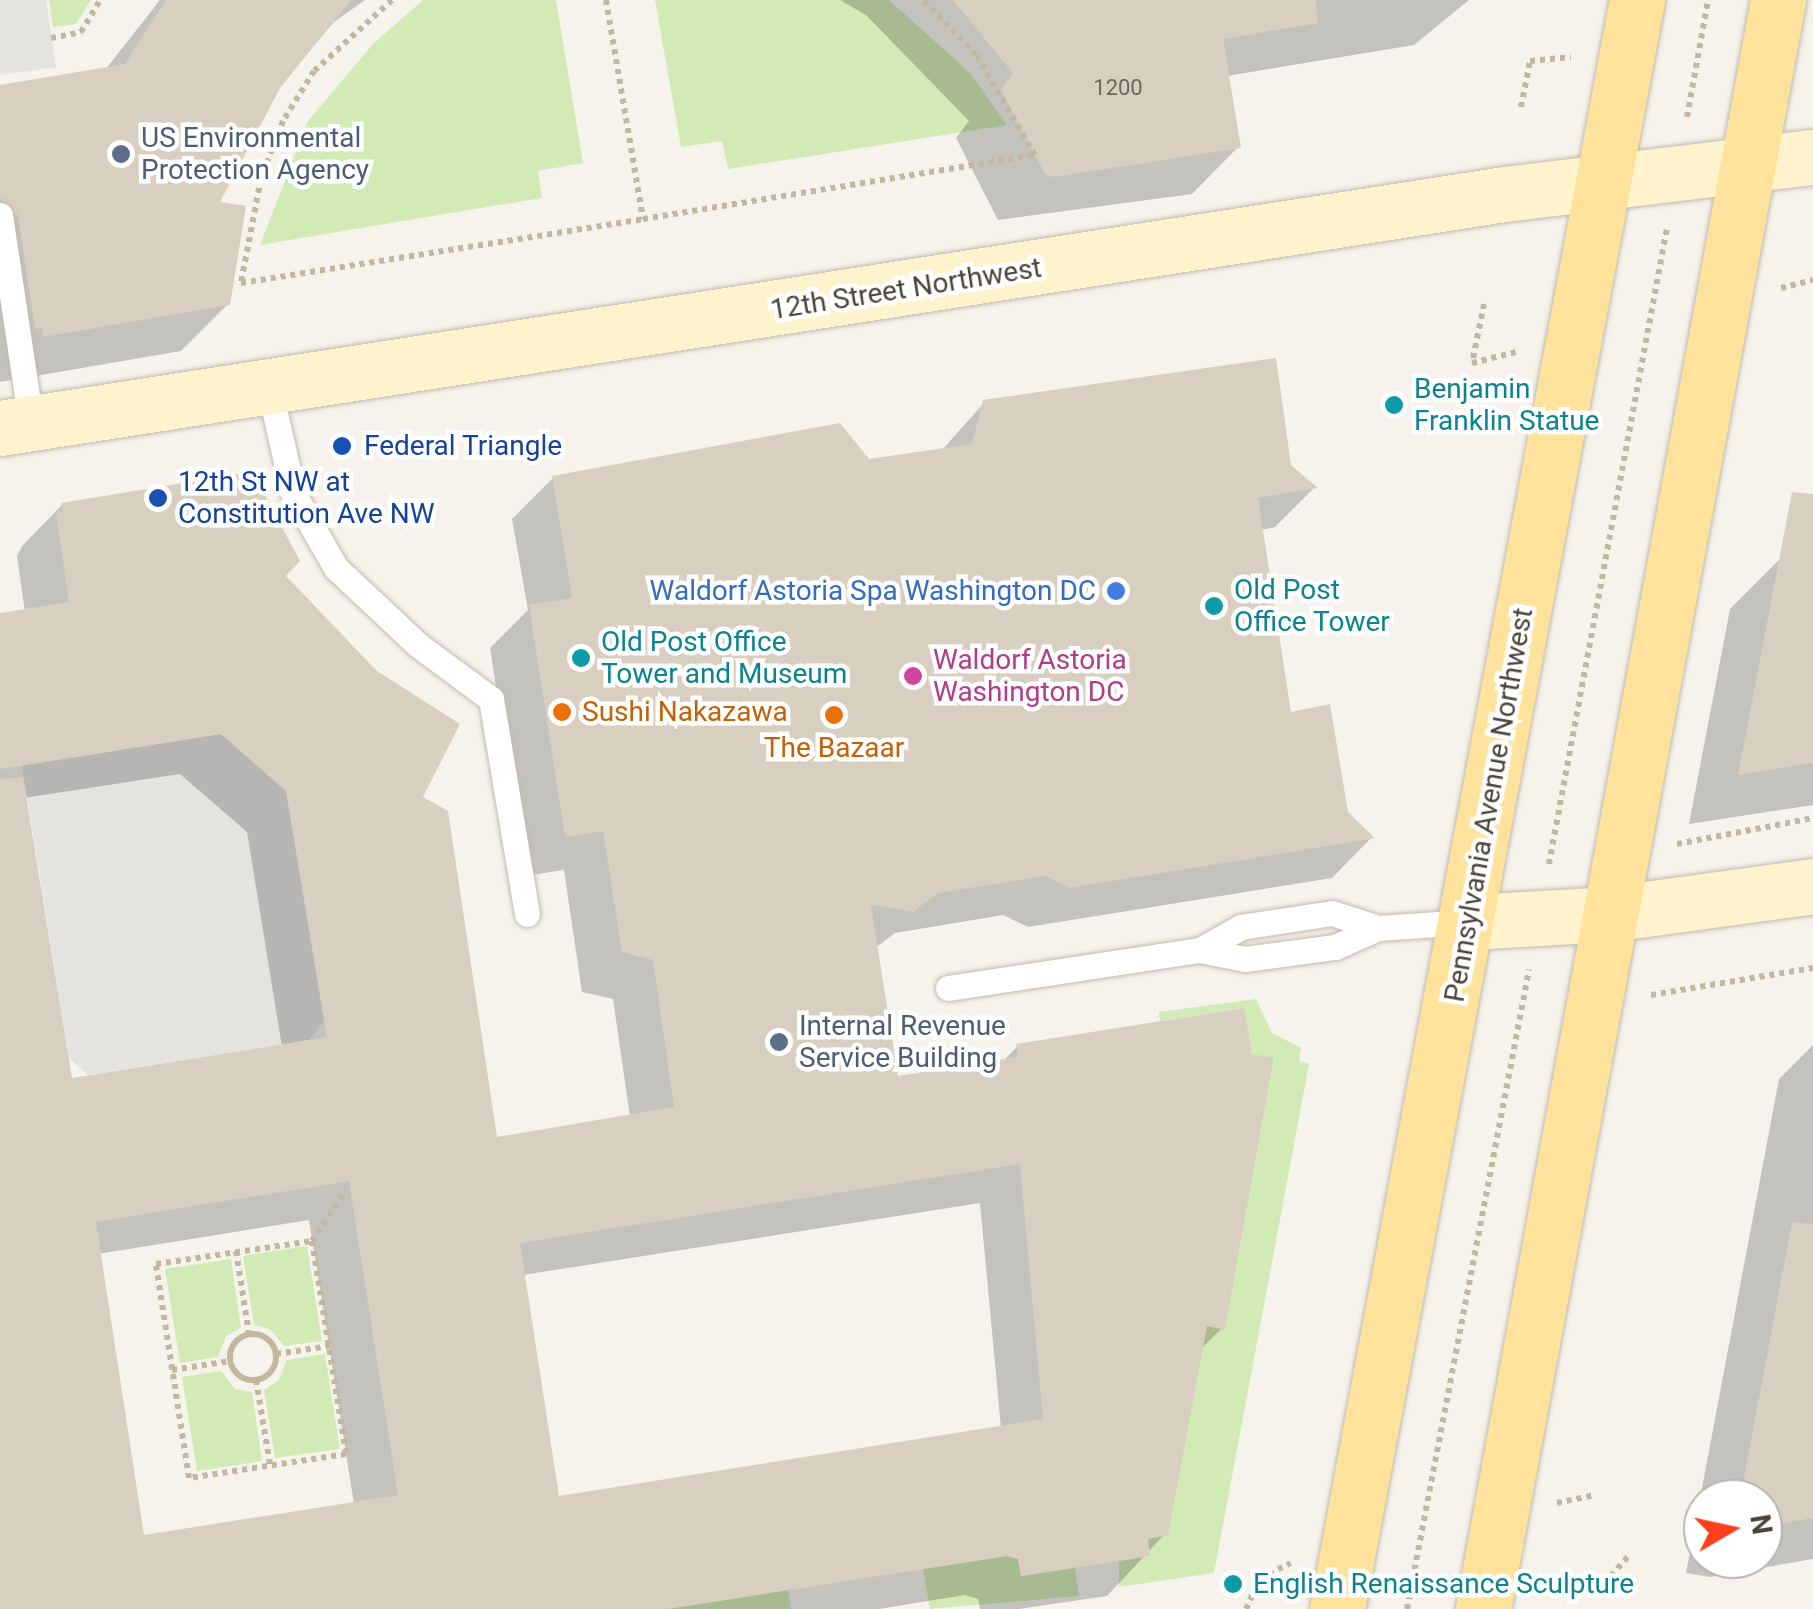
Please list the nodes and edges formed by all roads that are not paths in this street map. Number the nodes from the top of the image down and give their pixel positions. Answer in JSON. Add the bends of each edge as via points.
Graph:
{"nodes":[{"id":1,"x":1637,"y":0,"type":"edge"},
{"id":2,"x":1778,"y":0,"type":"edge"},
{"id":3,"x":1813,"y":157,"type":"edge"},
{"id":4,"x":1746,"y":166,"type":"junction"},
{"id":5,"x":1606,"y":181,"type":"junction"},
{"id":6,"x":0,"y":216,"type":"edge"},
{"id":7,"x":269,"y":386,"type":"junction"},
{"id":8,"x":16,"y":425,"type":"edge"},
{"id":9,"x":1813,"y":886,"type":"edge"},
{"id":10,"x":527,"y":914,"type":"dead end"},
{"id":11,"x":1609,"y":914,"type":"junction"},
{"id":12,"x":1468,"y":922,"type":"junction"},
{"id":13,"x":948,"y":988,"type":"dead end"},
{"id":14,"x":1336,"y":1609,"type":"edge"},
{"id":15,"x":1484,"y":1609,"type":"edge"}],
"edges":[{"from":1,"to":5,"type":"main road","name":"Pennsylvania Avenue Northwest"},
{"from":2,"to":4,"type":"main road"},
{"from":3,"to":4,"type":"main road","name":"12th Street Northwest"},
{"from":4,"to":5,"type":"main road","name":"12th Street Northwest"},
{"from":4,"to":11,"type":"main road"},
{"from":5,"to":7,"type":"main road","name":"12th Street Northwest"},
{"from":5,"to":12,"type":"main road","name":"Pennsylvania Avenue Northwest"},
{"from":6,"to":8,"type":"lane"},
{"from":7,"to":8,"type":"main road","name":"12th Street Northwest"},
{"from":7,"to":10,"type":"lane","via":[[293,494],[336,568],[418,644],[491,698]]},
{"from":9,"to":11,"type":"main road"},
{"from":11,"to":12,"type":"main road"},
{"from":11,"to":15,"type":"main road"},
{"from":12,"to":13,"type":"lane","via":[[1378,928],[1332,913],[1241,927],[1200,950]]},
{"from":12,"to":14,"type":"main road","name":"Pennsylvania Avenue Northwest"}]}
